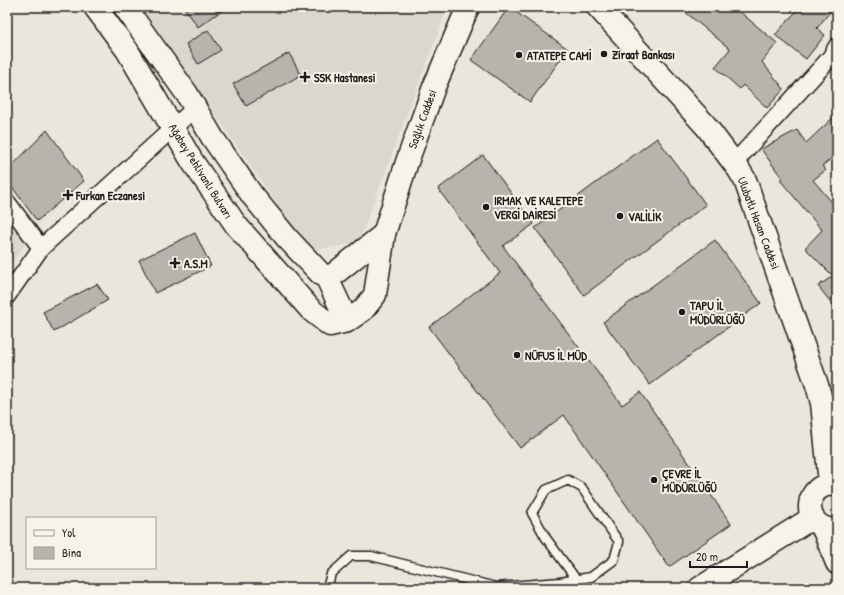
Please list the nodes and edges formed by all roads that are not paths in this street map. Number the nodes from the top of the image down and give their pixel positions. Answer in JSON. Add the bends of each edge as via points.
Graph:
{"nodes":[{"id":1,"x":95,"y":7,"type":"edge"},
{"id":2,"x":125,"y":7,"type":"edge"},
{"id":3,"x":468,"y":7,"type":"edge"},
{"id":4,"x":598,"y":7,"type":"edge"},
{"id":5,"x":837,"y":46,"type":"edge"},
{"id":6,"x":195,"y":108,"type":"junction"},
{"id":7,"x":173,"y":127,"type":"junction"},
{"id":8,"x":734,"y":163,"type":"junction"},
{"id":9,"x":7,"y":202,"type":"edge"},
{"id":10,"x":384,"y":234,"type":"junction"},
{"id":11,"x":41,"y":248,"type":"junction"},
{"id":12,"x":327,"y":278,"type":"junction"},
{"id":13,"x":7,"y":296,"type":"edge"},
{"id":14,"x":347,"y":321,"type":"junction"},
{"id":15,"x":833,"y":485,"type":"edge"},
{"id":16,"x":824,"y":525,"type":"edge"},
{"id":17,"x":837,"y":563,"type":"edge"},
{"id":18,"x":576,"y":579,"type":"junction"},
{"id":19,"x":326,"y":588,"type":"edge"},
{"id":20,"x":700,"y":588,"type":"edge"}],
"edges":[{"from":1,"to":7,"type":"street","name":"Ağabey Pehlivanlı Bulvarı","via":[[130,56]]},
{"from":2,"to":6,"type":"street"},
{"from":3,"to":10,"type":"street","name":"Sağlık Caddesi","via":[[432,94]]},
{"from":4,"to":8,"type":"street","name":"Ulubatlı Hasan Caddesi","via":[[706,126]]},
{"from":5,"to":8,"type":"street","via":[[830,58]]},
{"from":6,"to":7,"type":"street"},
{"from":6,"to":12,"type":"street","via":[[252,194],[287,238]]},
{"from":7,"to":11,"type":"street"},
{"from":7,"to":14,"type":"street","name":"Ağabey Pehlivanlı Bulvarı","via":[[207,184],[236,225],[311,310],[330,325]]},
{"from":8,"to":15,"type":"street","name":"Ulubatlı Hasan Caddesi","via":[[751,195],[818,385]]},
{"from":9,"to":11,"type":"street"},
{"from":10,"to":12,"type":"street"},
{"from":10,"to":14,"type":"street","name":"Sağlık Caddesi","via":[[375,295],[363,310]]},
{"from":11,"to":13,"type":"street"},
{"from":12,"to":14,"type":"street"},
{"from":15,"to":16,"type":"street","via":[[817,490],[810,503],[810,511]]},
{"from":16,"to":17,"type":"street"},
{"from":16,"to":20,"type":"street"},
{"from":18,"to":18,"type":"lane","via":[[591,576],[614,560],[618,542],[582,488],[568,480],[546,490],[532,512],[546,538]]},
{"from":18,"to":19,"type":"lane","via":[[496,587],[371,556],[351,556],[331,574]]}]}
